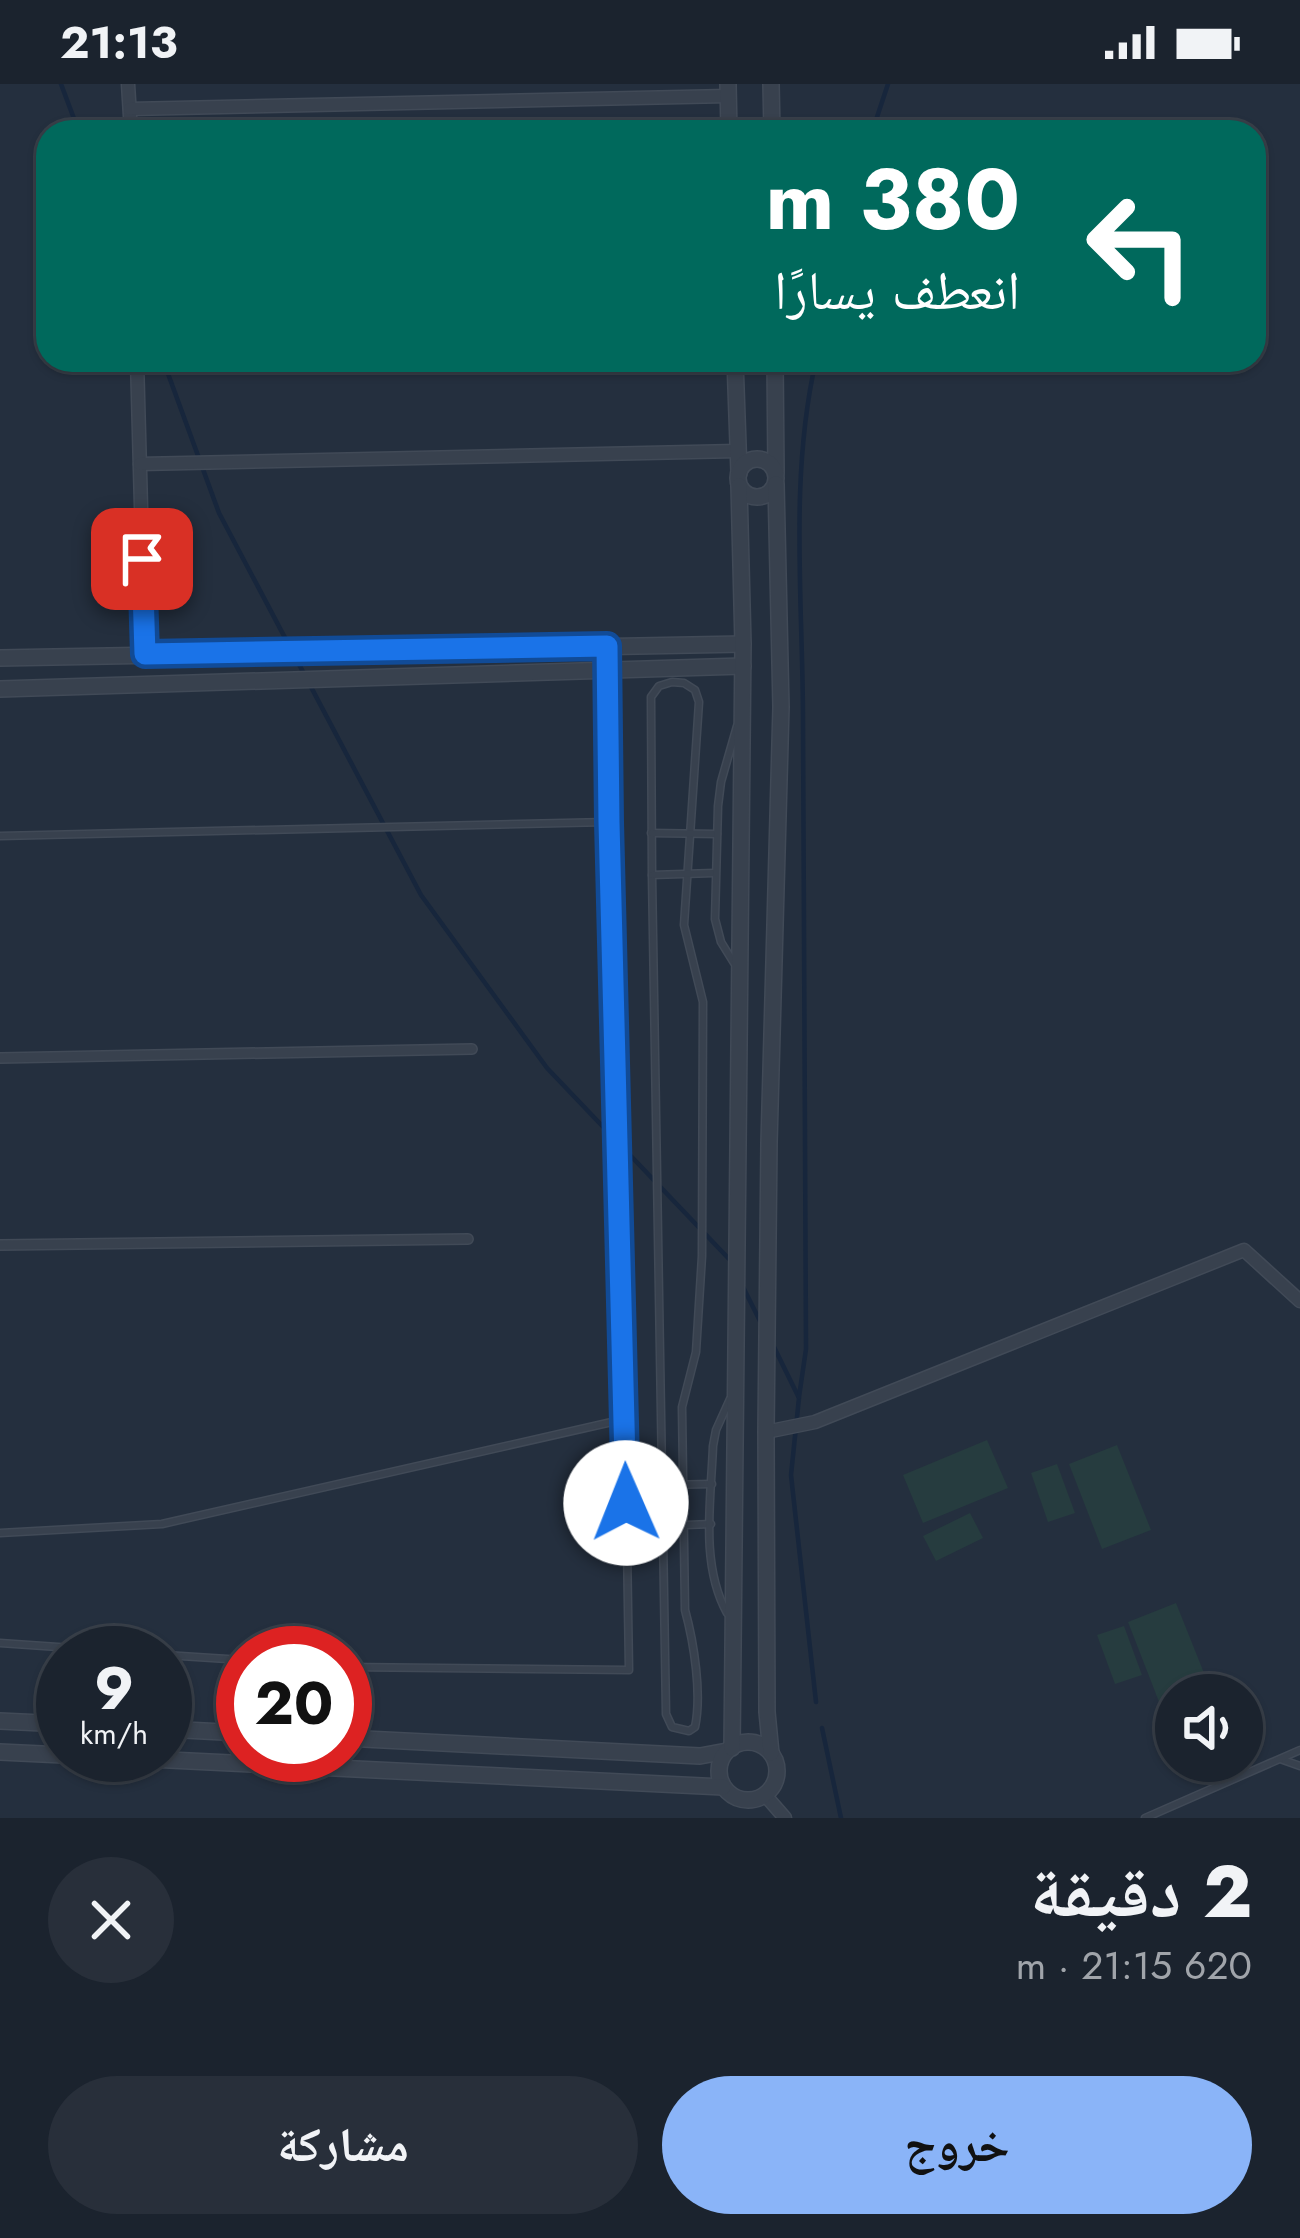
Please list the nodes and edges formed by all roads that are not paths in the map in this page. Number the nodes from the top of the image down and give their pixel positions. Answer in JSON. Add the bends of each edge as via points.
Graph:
{"nodes":[{"id":1,"x":128,"y":84,"type":"edge"},
{"id":2,"x":771,"y":84,"type":"edge"},
{"id":3,"x":728,"y":90,"type":"edge"},
{"id":4,"x":130,"y":109,"type":"junction"},
{"id":5,"x":130,"y":120,"type":"edge"},
{"id":6,"x":729,"y":120,"type":"edge"},
{"id":7,"x":772,"y":120,"type":"edge"},
{"id":8,"x":137,"y":372,"type":"edge"},
{"id":9,"x":735,"y":372,"type":"edge"},
{"id":10,"x":775,"y":372,"type":"edge"},
{"id":11,"x":737,"y":451,"type":"junction"},
{"id":12,"x":140,"y":464,"type":"junction"},
{"id":13,"x":739,"y":479,"type":"junction"},
{"id":14,"x":776,"y":479,"type":"junction"},
{"id":15,"x":743,"y":644,"type":"junction"},
{"id":16,"x":607,"y":646,"type":"junction"},
{"id":17,"x":145,"y":654,"type":"junction"},
{"id":18,"x":0,"y":658,"type":"edge"},
{"id":19,"x":742,"y":666,"type":"junction"},
{"id":20,"x":607,"y":671,"type":"junction"},
{"id":21,"x":0,"y":688,"type":"edge"},
{"id":22,"x":742,"y":705,"type":"junction"},
{"id":23,"x":609,"y":822,"type":"junction"},
{"id":24,"x":651,"y":832,"type":"junction"},
{"id":25,"x":688,"y":833,"type":"junction"},
{"id":26,"x":717,"y":834,"type":"junction"},
{"id":27,"x":0,"y":836,"type":"edge"},
{"id":28,"x":716,"y":873,"type":"junction"},
{"id":29,"x":687,"y":874,"type":"junction"},
{"id":30,"x":652,"y":875,"type":"junction"},
{"id":31,"x":740,"y":973,"type":"junction"},
{"id":32,"x":472,"y":1049,"type":"dead end"},
{"id":33,"x":0,"y":1058,"type":"edge"},
{"id":34,"x":468,"y":1239,"type":"dead end"},
{"id":35,"x":0,"y":1245,"type":"edge"},
{"id":36,"x":1300,"y":1301,"type":"edge"},
{"id":37,"x":737,"y":1385,"type":"junction"},
{"id":38,"x":625,"y":1419,"type":"junction"},
{"id":39,"x":766,"y":1432,"type":"junction"},
{"id":40,"x":712,"y":1484,"type":"junction"},
{"id":41,"x":662,"y":1485,"type":"junction"},
{"id":42,"x":685,"y":1485,"type":"junction"},
{"id":43,"x":711,"y":1524,"type":"junction"},
{"id":44,"x":663,"y":1526,"type":"junction"},
{"id":45,"x":685,"y":1526,"type":"junction"},
{"id":46,"x":0,"y":1533,"type":"edge"},
{"id":47,"x":735,"y":1626,"type":"junction"},
{"id":48,"x":0,"y":1643,"type":"edge"},
{"id":49,"x":36,"y":1645,"type":"edge"},
{"id":50,"x":372,"y":1667,"type":"edge"},
{"id":51,"x":0,"y":1721,"type":"edge"},
{"id":52,"x":36,"y":1723,"type":"edge"},
{"id":53,"x":372,"y":1739,"type":"edge"},
{"id":54,"x":729,"y":1749,"type":"junction"},
{"id":55,"x":1300,"y":1750,"type":"edge"},
{"id":56,"x":0,"y":1752,"type":"edge"},
{"id":57,"x":771,"y":1753,"type":"junction"},
{"id":58,"x":36,"y":1754,"type":"edge"},
{"id":59,"x":1280,"y":1759,"type":"junction"},
{"id":60,"x":192,"y":1761,"type":"edge"},
{"id":61,"x":1300,"y":1766,"type":"edge"},
{"id":62,"x":723,"y":1787,"type":"junction"},
{"id":63,"x":764,"y":1795,"type":"junction"},
{"id":64,"x":785,"y":1818,"type":"edge"},
{"id":65,"x":1145,"y":1818,"type":"edge"}],
"edges":[{"from":1,"to":4,"type":"street"},
{"from":2,"to":7,"type":"street"},
{"from":3,"to":4,"type":"street"},
{"from":3,"to":6,"type":"street"},
{"from":4,"to":5,"type":"street"},
{"from":8,"to":12,"type":"street"},
{"from":9,"to":11,"type":"street"},
{"from":10,"to":14,"type":"street"},
{"from":11,"to":12,"type":"street"},
{"from":11,"to":13,"type":"street"},
{"from":12,"to":17,"type":"street"},
{"from":13,"to":14,"type":"street","via":[[748,496],[761,498]]},
{"from":13,"to":14,"type":"street","via":[[758,459]]},
{"from":13,"to":15,"type":"street"},
{"from":14,"to":39,"type":"street","via":[[781,707]]},
{"from":15,"to":16,"type":"street"},
{"from":15,"to":19,"type":"street"},
{"from":16,"to":17,"type":"street"},
{"from":16,"to":20,"type":"lane"},
{"from":17,"to":18,"type":"street"},
{"from":19,"to":20,"type":"street"},
{"from":19,"to":22,"type":"street"},
{"from":20,"to":21,"type":"street"},
{"from":20,"to":23,"type":"lane"},
{"from":22,"to":26,"type":"lane"},
{"from":22,"to":31,"type":"street"},
{"from":23,"to":27,"type":"lane"},
{"from":23,"to":38,"type":"lane"},
{"from":24,"to":25,"type":"lane"},
{"from":24,"to":25,"type":"lane","via":[[651,697],[672,682],[695,690],[699,702]]},
{"from":24,"to":30,"type":"lane"},
{"from":25,"to":26,"type":"lane"},
{"from":25,"to":29,"type":"lane"},
{"from":26,"to":28,"type":"lane"},
{"from":28,"to":29,"type":"lane"},
{"from":28,"to":31,"type":"lane","via":[[715,919]]},
{"from":29,"to":30,"type":"lane"},
{"from":29,"to":42,"type":"lane","via":[[684,925],[703,1025],[702,1256],[696,1352],[682,1407]]},
{"from":30,"to":41,"type":"lane"},
{"from":31,"to":37,"type":"street"},
{"from":32,"to":33,"type":"street"},
{"from":34,"to":35,"type":"street"},
{"from":36,"to":39,"type":"street","via":[[1244,1250],[814,1422]]},
{"from":37,"to":40,"type":"lane","via":[[716,1430]]},
{"from":37,"to":47,"type":"street"},
{"from":38,"to":46,"type":"lane","via":[[162,1524]]},
{"from":38,"to":50,"type":"lane","via":[[629,1670]]},
{"from":39,"to":57,"type":"street"},
{"from":40,"to":42,"type":"lane"},
{"from":40,"to":43,"type":"lane"},
{"from":41,"to":42,"type":"lane"},
{"from":41,"to":44,"type":"lane"},
{"from":42,"to":45,"type":"lane"},
{"from":43,"to":45,"type":"lane"},
{"from":43,"to":47,"type":"lane","via":[[713,1576]]},
{"from":44,"to":45,"type":"lane"},
{"from":44,"to":45,"type":"lane","via":[[666,1714],[672,1727],[689,1731],[698,1710]]},
{"from":47,"to":54,"type":"street"},
{"from":48,"to":49,"type":"lane"},
{"from":51,"to":52,"type":"street"},
{"from":53,"to":54,"type":"street","via":[[700,1756]]},
{"from":54,"to":57,"type":"street","via":[[744,1742]]},
{"from":54,"to":62,"type":"street","via":[[719,1769]]},
{"from":55,"to":59,"type":"lane"},
{"from":56,"to":58,"type":"street"},
{"from":57,"to":63,"type":"street","via":[[777,1772]]},
{"from":59,"to":61,"type":"lane"},
{"from":59,"to":65,"type":"lane"},
{"from":60,"to":62,"type":"street"},
{"from":62,"to":63,"type":"street","via":[[747,1800]]},
{"from":63,"to":64,"type":"street"}]}
